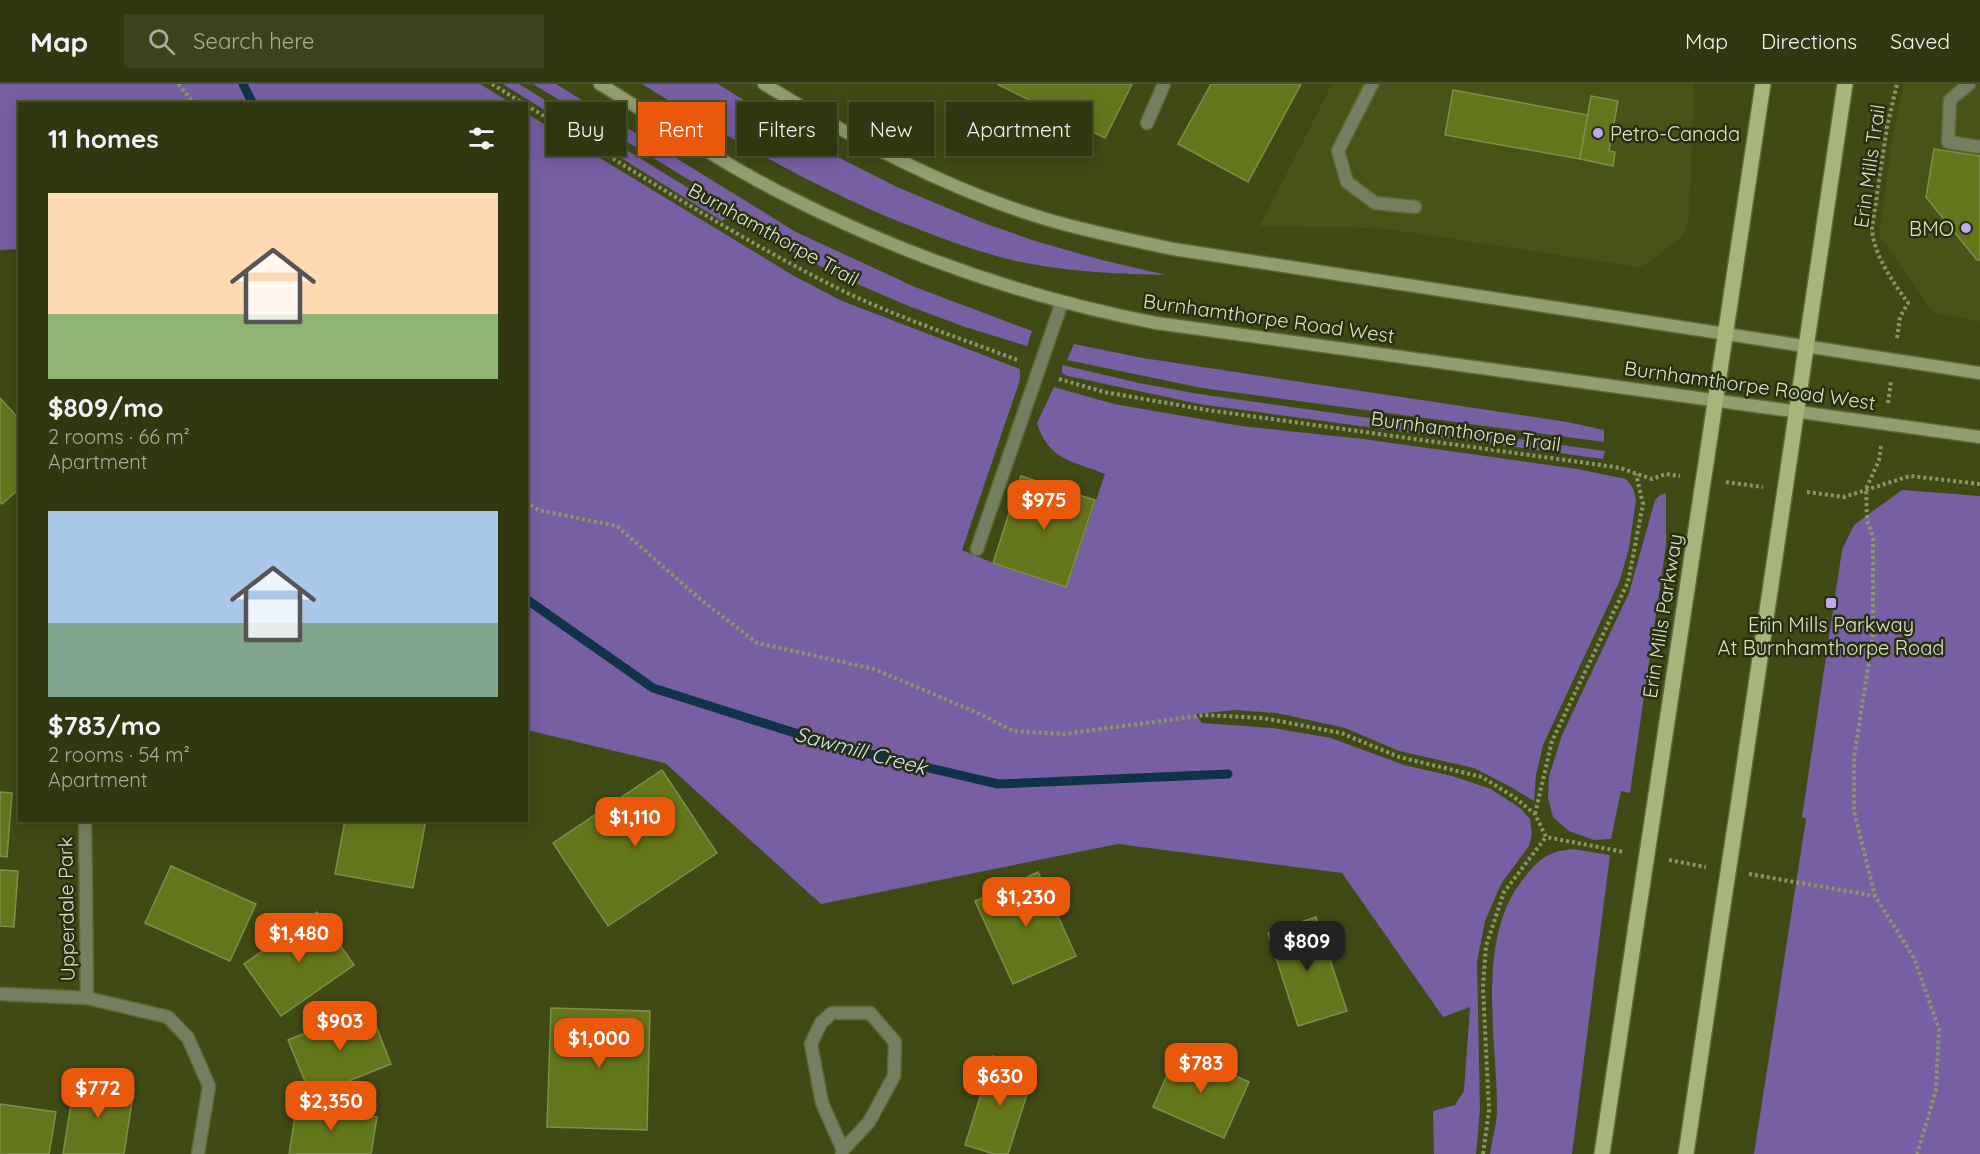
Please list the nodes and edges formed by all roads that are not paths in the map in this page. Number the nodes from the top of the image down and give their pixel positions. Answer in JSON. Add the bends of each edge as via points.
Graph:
{"nodes":[{"id":1,"x":600,"y":84,"type":"edge"},
{"id":2,"x":764,"y":84,"type":"edge"},
{"id":3,"x":1164,"y":84,"type":"edge"},
{"id":4,"x":1372,"y":84,"type":"edge"},
{"id":5,"x":1763,"y":84,"type":"edge"},
{"id":6,"x":1845,"y":84,"type":"edge"},
{"id":7,"x":1969,"y":84,"type":"edge"},
{"id":8,"x":1148,"y":123,"type":"dead end"},
{"id":9,"x":1980,"y":147,"type":"edge"},
{"id":10,"x":1415,"y":207,"type":"dead end"},
{"id":11,"x":1062,"y":302,"type":"junction"},
{"id":12,"x":1725,"y":334,"type":"junction"},
{"id":13,"x":1807,"y":347,"type":"junction"},
{"id":14,"x":1980,"y":373,"type":"edge"},
{"id":15,"x":1715,"y":400,"type":"junction"},
{"id":16,"x":1797,"y":411,"type":"junction"},
{"id":17,"x":1980,"y":437,"type":"edge"},
{"id":18,"x":977,"y":549,"type":"dead end"},
{"id":19,"x":85,"y":822,"type":"edge"},
{"id":20,"x":0,"y":994,"type":"edge"},
{"id":21,"x":87,"y":998,"type":"junction"},
{"id":22,"x":843,"y":1152,"type":"edge"},
{"id":23,"x":198,"y":1154,"type":"edge"},
{"id":24,"x":1602,"y":1154,"type":"edge"},
{"id":25,"x":1686,"y":1154,"type":"edge"}],
"edges":[{"from":1,"to":11,"type":"main road","name":"Burnhamthorpe Road West","via":[[741,171],[827,216],[921,255]]},
{"from":2,"to":12,"type":"main road","via":[[862,142],[915,168],[1008,206],[1080,228],[1173,249]]},
{"from":3,"to":8,"type":"street"},
{"from":4,"to":10,"type":"street","via":[[1338,151],[1347,182],[1375,202]]},
{"from":5,"to":12,"type":"main road","name":"Erin Mills Parkway"},
{"from":6,"to":13,"type":"main road"},
{"from":7,"to":9,"type":"street","via":[[1950,100],[1948,142]]},
{"from":11,"to":15,"type":"main road","name":"Burnhamthorpe Road West","via":[[1156,323]]},
{"from":11,"to":18,"type":"street"},
{"from":12,"to":13,"type":"main road"},
{"from":12,"to":15,"type":"main road","name":"Erin Mills Parkway"},
{"from":13,"to":14,"type":"main road"},
{"from":13,"to":16,"type":"main road"},
{"from":15,"to":16,"type":"main road","name":"Burnhamthorpe Road West"},
{"from":15,"to":24,"type":"main road","name":"Erin Mills Parkway","bridge":true},
{"from":16,"to":17,"type":"main road","name":"Burnhamthorpe Road West"},
{"from":16,"to":25,"type":"main road","bridge":true},
{"from":19,"to":21,"type":"street","name":"Upperdale Park"},
{"from":20,"to":21,"type":"street"},
{"from":21,"to":23,"type":"street","via":[[168,1017],[188,1038],[209,1086]]},
{"from":22,"to":22,"type":"street","via":[[869,1122],[894,1076],[895,1042],[870,1013],[832,1013],[821,1023],[811,1044],[822,1103]]}]}
